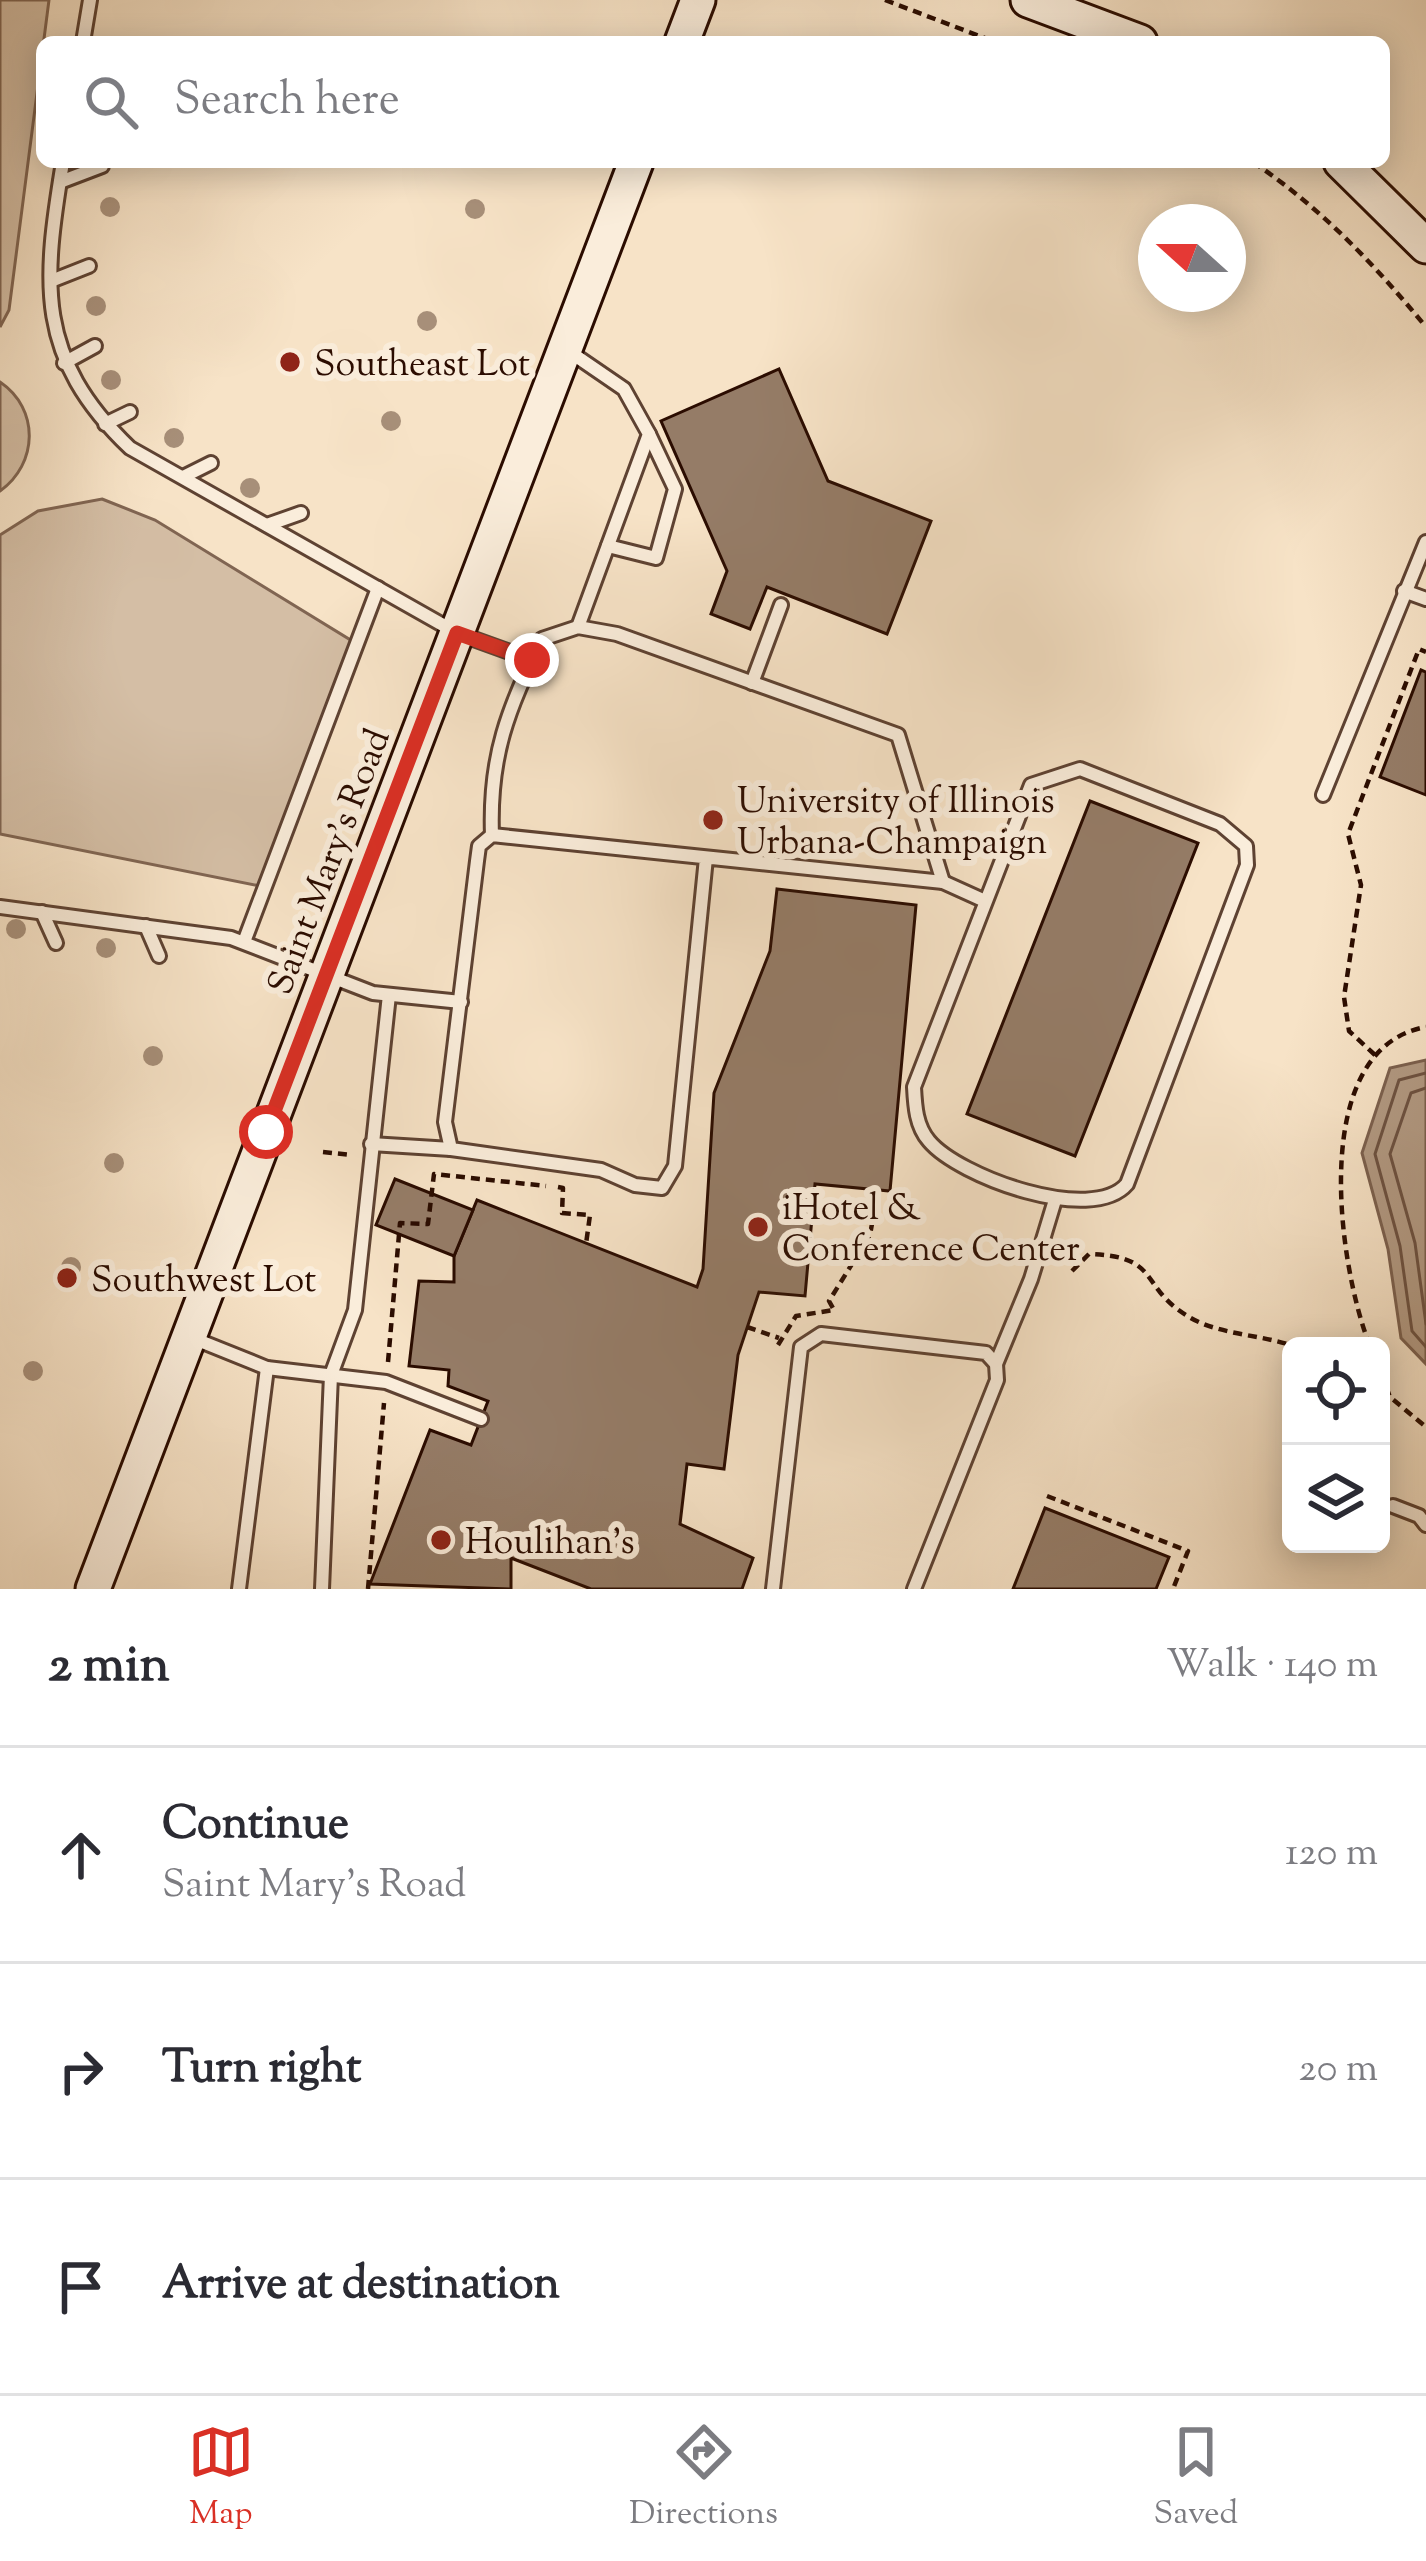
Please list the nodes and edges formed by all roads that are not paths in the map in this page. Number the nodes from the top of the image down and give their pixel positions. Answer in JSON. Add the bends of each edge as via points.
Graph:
{"nodes":[{"id":1,"x":91,"y":0,"type":"edge"},
{"id":2,"x":698,"y":0,"type":"edge"},
{"id":3,"x":1028,"y":0,"type":"edge"},
{"id":4,"x":84,"y":36,"type":"edge"},
{"id":5,"x":684,"y":36,"type":"edge"},
{"id":6,"x":1124,"y":36,"type":"edge"},
{"id":7,"x":63,"y":168,"type":"edge"},
{"id":8,"x":96,"y":168,"type":"edge"},
{"id":9,"x":634,"y":168,"type":"edge"},
{"id":10,"x":1347,"y":168,"type":"edge"},
{"id":11,"x":60,"y":182,"type":"junction"},
{"id":12,"x":1426,"y":246,"type":"edge"},
{"id":13,"x":88,"y":266,"type":"dead end"},
{"id":14,"x":51,"y":280,"type":"junction"},
{"id":15,"x":95,"y":346,"type":"dead end"},
{"id":16,"x":565,"y":348,"type":"junction"},
{"id":17,"x":64,"y":363,"type":"junction"},
{"id":18,"x":130,"y":412,"type":"dead end"},
{"id":19,"x":105,"y":424,"type":"junction"},
{"id":20,"x":649,"y":434,"type":"junction"},
{"id":21,"x":212,"y":463,"type":"dead end"},
{"id":22,"x":183,"y":478,"type":"junction"},
{"id":23,"x":301,"y":513,"type":"dead end"},
{"id":24,"x":267,"y":525,"type":"junction"},
{"id":25,"x":1426,"y":542,"type":"edge"},
{"id":26,"x":608,"y":546,"type":"junction"},
{"id":27,"x":378,"y":588,"type":"junction"},
{"id":28,"x":1405,"y":591,"type":"junction"},
{"id":29,"x":1426,"y":599,"type":"edge"},
{"id":30,"x":781,"y":605,"type":"dead end"},
{"id":31,"x":578,"y":627,"type":"junction"},
{"id":32,"x":457,"y":633,"type":"junction"},
{"id":33,"x":532,"y":660,"type":"junction"},
{"id":34,"x":752,"y":683,"type":"junction"},
{"id":35,"x":1323,"y":795,"type":"dead end"},
{"id":36,"x":492,"y":835,"type":"junction"},
{"id":37,"x":706,"y":858,"type":"junction"},
{"id":38,"x":943,"y":882,"type":"junction"},
{"id":39,"x":985,"y":902,"type":"junction"},
{"id":40,"x":0,"y":907,"type":"edge"},
{"id":41,"x":41,"y":912,"type":"junction"},
{"id":42,"x":146,"y":926,"type":"junction"},
{"id":43,"x":244,"y":942,"type":"junction"},
{"id":44,"x":56,"y":944,"type":"dead end"},
{"id":45,"x":159,"y":956,"type":"dead end"},
{"id":46,"x":326,"y":976,"type":"junction"},
{"id":47,"x":389,"y":995,"type":"junction"},
{"id":48,"x":461,"y":1002,"type":"junction"},
{"id":49,"x":371,"y":1144,"type":"junction"},
{"id":50,"x":451,"y":1149,"type":"junction"},
{"id":51,"x":1055,"y":1200,"type":"junction"},
{"id":52,"x":189,"y":1337,"type":"junction"},
{"id":53,"x":997,"y":1364,"type":"junction"},
{"id":54,"x":267,"y":1368,"type":"junction"},
{"id":55,"x":331,"y":1376,"type":"junction"},
{"id":56,"x":481,"y":1419,"type":"dead end"},
{"id":57,"x":1393,"y":1506,"type":"dead end"},
{"id":58,"x":1426,"y":1525,"type":"edge"},
{"id":59,"x":93,"y":1589,"type":"edge"},
{"id":60,"x":239,"y":1589,"type":"edge"},
{"id":61,"x":322,"y":1589,"type":"edge"},
{"id":62,"x":773,"y":1589,"type":"edge"},
{"id":63,"x":914,"y":1589,"type":"edge"}],
"edges":[{"from":1,"to":4,"type":"lane"},
{"from":2,"to":5,"type":"main road"},
{"from":3,"to":6,"type":"main road"},
{"from":7,"to":11,"type":"lane"},
{"from":8,"to":11,"type":"lane"},
{"from":9,"to":16,"type":"main road","name":"Saint Mary's Road"},
{"from":10,"to":12,"type":"main road"},
{"from":11,"to":14,"type":"lane"},
{"from":13,"to":14,"type":"lane"},
{"from":14,"to":17,"type":"lane"},
{"from":15,"to":17,"type":"lane"},
{"from":16,"to":20,"type":"lane","via":[[624,389]]},
{"from":16,"to":32,"type":"main road","name":"Saint Mary's Road"},
{"from":17,"to":19,"type":"lane"},
{"from":18,"to":19,"type":"lane"},
{"from":19,"to":22,"type":"lane"},
{"from":20,"to":26,"type":"lane"},
{"from":20,"to":26,"type":"lane","via":[[675,489],[656,558]]},
{"from":21,"to":22,"type":"lane"},
{"from":22,"to":24,"type":"lane"},
{"from":23,"to":24,"type":"lane"},
{"from":24,"to":27,"type":"lane"},
{"from":25,"to":28,"type":"lane"},
{"from":26,"to":31,"type":"lane"},
{"from":27,"to":32,"type":"lane"},
{"from":27,"to":43,"type":"lane"},
{"from":28,"to":29,"type":"lane"},
{"from":28,"to":35,"type":"lane"},
{"from":30,"to":34,"type":"lane"},
{"from":31,"to":33,"type":"lane","via":[[542,639]]},
{"from":31,"to":34,"type":"lane"},
{"from":32,"to":33,"type":"lane"},
{"from":32,"to":46,"type":"main road","name":"Saint Mary's Road"},
{"from":33,"to":36,"type":"lane","via":[[498,736]]},
{"from":34,"to":38,"type":"lane","via":[[898,735]]},
{"from":36,"to":37,"type":"lane"},
{"from":36,"to":48,"type":"lane","via":[[479,846]]},
{"from":37,"to":38,"type":"lane"},
{"from":37,"to":50,"type":"lane","via":[[675,1166],[662,1188]]},
{"from":38,"to":39,"type":"lane"},
{"from":39,"to":51,"type":"lane","via":[[914,1087],[915,1112],[927,1139],[951,1160]]},
{"from":39,"to":51,"type":"lane","via":[[1031,785],[1058,772],[1080,769],[1220,824],[1246,846],[1247,865],[1126,1184],[1088,1204]]},
{"from":40,"to":41,"type":"lane"},
{"from":41,"to":42,"type":"lane"},
{"from":41,"to":44,"type":"lane"},
{"from":42,"to":43,"type":"lane"},
{"from":42,"to":45,"type":"lane"},
{"from":43,"to":46,"type":"lane"},
{"from":46,"to":47,"type":"lane"},
{"from":46,"to":52,"type":"main road","name":"Saint Mary's Road"},
{"from":47,"to":48,"type":"lane"},
{"from":47,"to":49,"type":"lane"},
{"from":48,"to":50,"type":"lane","via":[[445,1122]]},
{"from":49,"to":50,"type":"lane"},
{"from":49,"to":55,"type":"lane","via":[[355,1310]]},
{"from":51,"to":53,"type":"lane"},
{"from":52,"to":54,"type":"lane"},
{"from":52,"to":59,"type":"main road","name":"Saint Mary's Road"},
{"from":53,"to":62,"type":"lane","via":[[986,1353],[810,1337],[801,1347]]},
{"from":53,"to":63,"type":"lane","via":[[998,1380]]},
{"from":54,"to":55,"type":"lane"},
{"from":54,"to":60,"type":"lane"},
{"from":55,"to":56,"type":"lane","via":[[386,1382]]},
{"from":55,"to":61,"type":"lane"},
{"from":57,"to":58,"type":"lane"}]}
